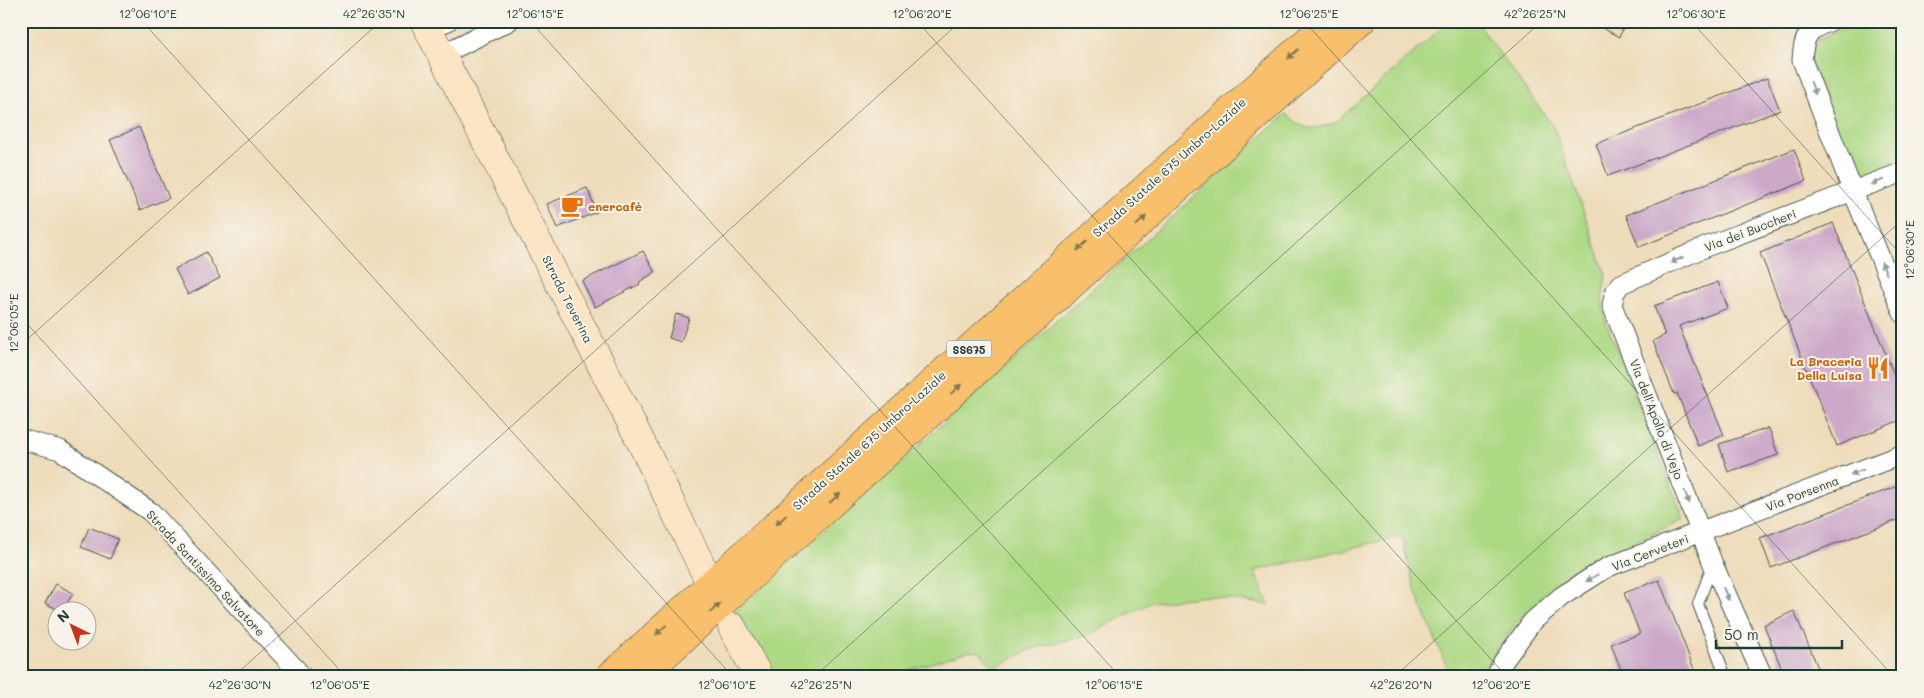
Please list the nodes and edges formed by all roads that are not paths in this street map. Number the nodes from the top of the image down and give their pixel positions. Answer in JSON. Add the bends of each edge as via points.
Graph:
{"nodes":[{"id":1,"x":509,"y":21,"type":"edge"},
{"id":2,"x":1329,"y":21,"type":"edge"},
{"id":3,"x":1361,"y":21,"type":"edge"},
{"id":4,"x":1831,"y":21,"type":"edge"},
{"id":5,"x":434,"y":23,"type":"edge"},
{"id":6,"x":441,"y":55,"type":"junction"},
{"id":7,"x":1903,"y":172,"type":"edge"},
{"id":8,"x":1853,"y":192,"type":"junction"},
{"id":9,"x":1612,"y":305,"type":"joint"},
{"id":10,"x":1903,"y":313,"type":"edge"},
{"id":11,"x":21,"y":439,"type":"edge"},
{"id":12,"x":1903,"y":454,"type":"edge"},
{"id":13,"x":1701,"y":533,"type":"junction"},
{"id":14,"x":1713,"y":564,"type":"junction"},
{"id":15,"x":708,"y":579,"type":"dead end"},
{"id":16,"x":732,"y":627,"type":"dead end"},
{"id":17,"x":303,"y":677,"type":"edge"},
{"id":18,"x":609,"y":677,"type":"edge"},
{"id":19,"x":641,"y":677,"type":"edge"},
{"id":20,"x":759,"y":677,"type":"edge"},
{"id":21,"x":1496,"y":677,"type":"edge"},
{"id":22,"x":1726,"y":677,"type":"edge"},
{"id":23,"x":1763,"y":677,"type":"edge"}],
"edges":[{"from":1,"to":6,"type":"street"},
{"from":2,"to":18,"type":"highway","name":"Strada Statale 675 Umbro-Laziale","number":"SS675","one_way":true},
{"from":19,"to":3,"type":"highway","name":"Strada Statale 675 Umbro-Laziale","number":"SS675","one_way":true},
{"from":4,"to":8,"type":"street","one_way":true,"via":[[1814,27],[1804,41],[1802,60]]},
{"from":5,"to":6,"type":"main road","name":"Strada Teverina"},
{"from":6,"to":15,"type":"main road","name":"Strada Teverina","via":[[639,438]]},
{"from":7,"to":8,"type":"street","name":"Via dei Buccheri","one_way":true},
{"from":8,"to":9,"type":"street","name":"Via dei Buccheri","one_way":true,"via":[[1708,246],[1621,284]]},
{"from":10,"to":8,"type":"street","one_way":true},
{"from":9,"to":13,"type":"street","name":"Via dell'Apollo di Vejo","one_way":true},
{"from":11,"to":17,"type":"street","name":"Strada Santissimo Salvatore","via":[[60,450],[151,512]]},
{"from":12,"to":13,"type":"street","name":"Via Porsenna","one_way":true},
{"from":13,"to":14,"type":"street","name":"Via dell'Apollo di Vejo"},
{"from":13,"to":21,"type":"street","name":"Via Cerveteri","one_way":true,"via":[[1608,568],[1562,596],[1532,622]]},
{"from":14,"to":22,"type":"lane","via":[[1698,604]]},
{"from":14,"to":23,"type":"street","name":"Via dell'Apollo di Vejo","one_way":true},
{"from":16,"to":20,"type":"main road"}]}
